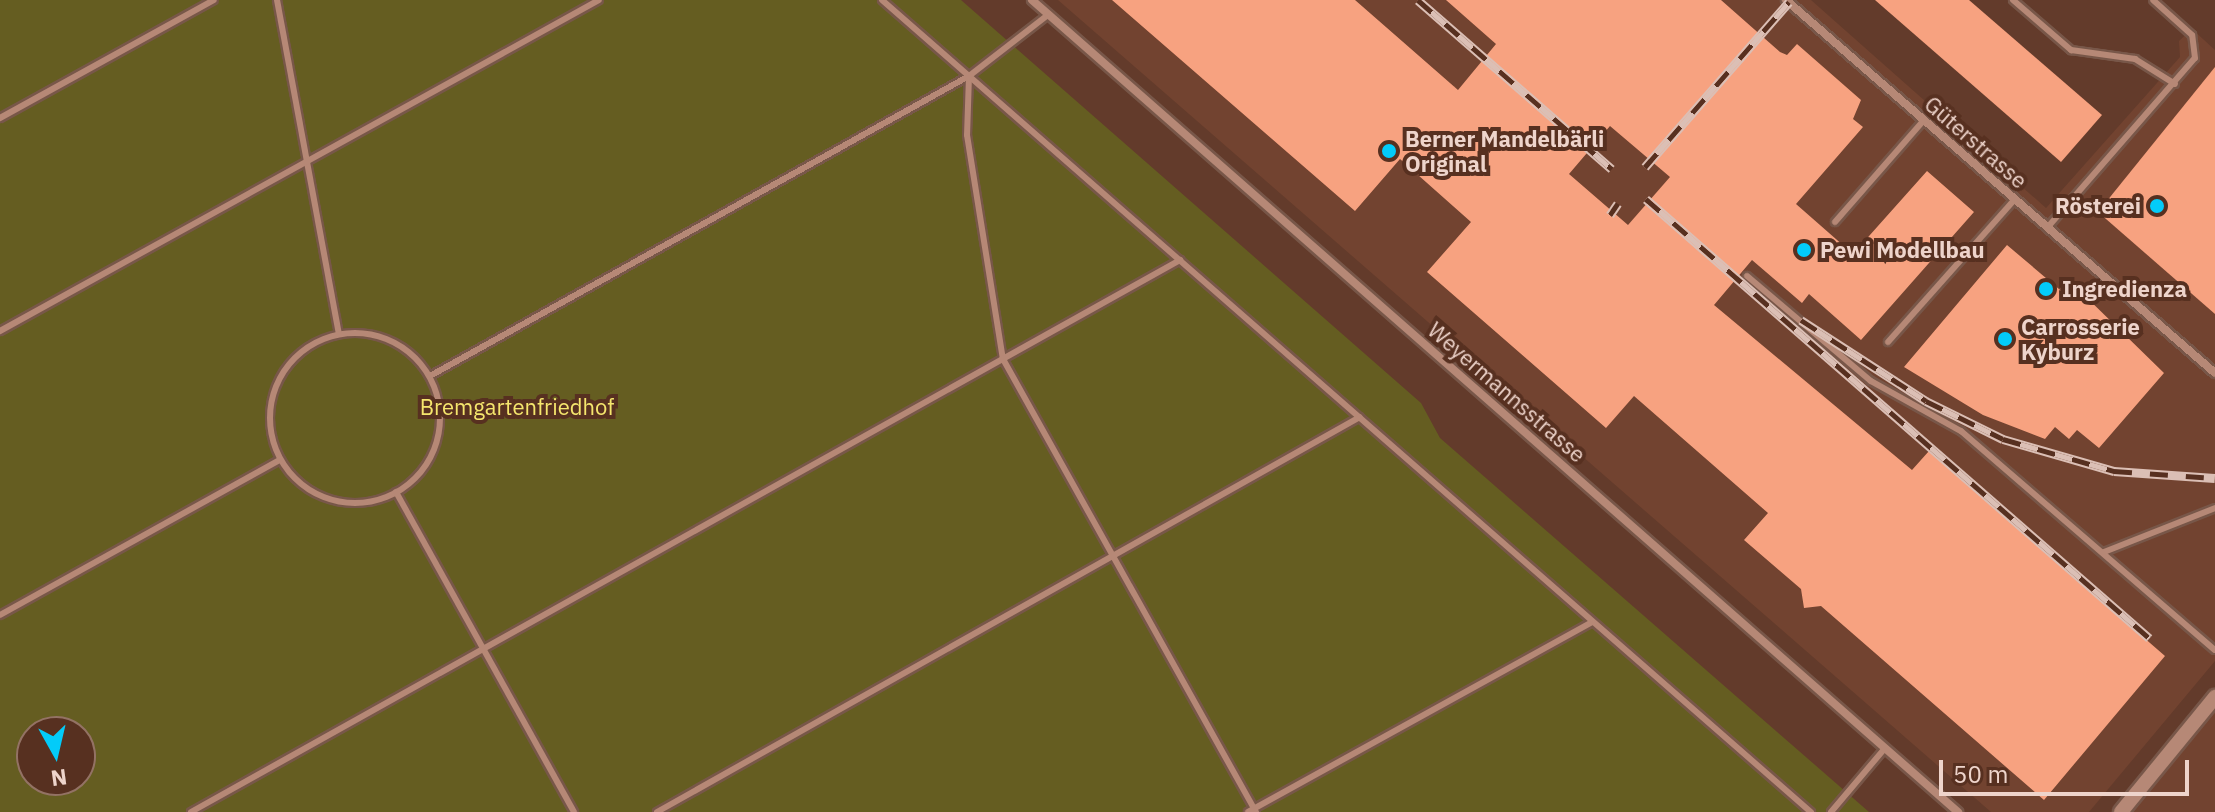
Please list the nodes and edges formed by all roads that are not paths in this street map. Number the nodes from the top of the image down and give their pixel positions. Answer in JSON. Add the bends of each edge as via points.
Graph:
{"nodes":[{"id":1,"x":214,"y":0,"type":"edge"},
{"id":2,"x":277,"y":0,"type":"edge"},
{"id":3,"x":599,"y":0,"type":"edge"},
{"id":4,"x":882,"y":0,"type":"edge"},
{"id":5,"x":1032,"y":0,"type":"edge"},
{"id":6,"x":1786,"y":0,"type":"edge"},
{"id":7,"x":2013,"y":0,"type":"edge"},
{"id":8,"x":2153,"y":0,"type":"edge"},
{"id":9,"x":1049,"y":14,"type":"junction"},
{"id":10,"x":969,"y":76,"type":"junction"},
{"id":11,"x":2175,"y":84,"type":"junction"},
{"id":12,"x":0,"y":118,"type":"edge"},
{"id":13,"x":1924,"y":120,"type":"junction"},
{"id":14,"x":308,"y":162,"type":"junction"},
{"id":15,"x":2014,"y":200,"type":"junction"},
{"id":16,"x":1835,"y":222,"type":"dead end"},
{"id":17,"x":2047,"y":228,"type":"junction"},
{"id":18,"x":1180,"y":260,"type":"junction"},
{"id":19,"x":1747,"y":276,"type":"dead end"},
{"id":20,"x":0,"y":331,"type":"edge"},
{"id":21,"x":339,"y":333,"type":"junction"},
{"id":22,"x":1888,"y":342,"type":"dead end"},
{"id":23,"x":1003,"y":359,"type":"junction"},
{"id":24,"x":2215,"y":373,"type":"edge"},
{"id":25,"x":430,"y":376,"type":"junction"},
{"id":26,"x":1360,"y":417,"type":"junction"},
{"id":27,"x":280,"y":460,"type":"junction"},
{"id":28,"x":396,"y":492,"type":"junction"},
{"id":29,"x":2215,"y":508,"type":"edge"},
{"id":30,"x":2104,"y":552,"type":"junction"},
{"id":31,"x":1112,"y":556,"type":"junction"},
{"id":32,"x":0,"y":615,"type":"edge"},
{"id":33,"x":1592,"y":622,"type":"junction"},
{"id":34,"x":484,"y":649,"type":"junction"},
{"id":35,"x":2215,"y":650,"type":"edge"},
{"id":36,"x":2215,"y":697,"type":"edge"},
{"id":37,"x":1885,"y":748,"type":"junction"},
{"id":38,"x":1252,"y":811,"type":"edge"},
{"id":39,"x":191,"y":812,"type":"edge"},
{"id":40,"x":574,"y":812,"type":"edge"},
{"id":41,"x":657,"y":812,"type":"edge"},
{"id":42,"x":1811,"y":812,"type":"edge"},
{"id":43,"x":1831,"y":812,"type":"edge"},
{"id":44,"x":1958,"y":812,"type":"edge"},
{"id":45,"x":2121,"y":812,"type":"edge"}],
"edges":[{"from":1,"to":12,"type":"lane"},
{"from":2,"to":14,"type":"lane"},
{"from":3,"to":14,"type":"lane"},
{"from":4,"to":10,"type":"lane"},
{"from":5,"to":9,"type":"street","name":"Weyermannsstrasse"},
{"from":6,"to":13,"type":"street","name":"Güterstrasse"},
{"from":7,"to":11,"type":"lane","via":[[2071,50],[2135,59]]},
{"from":8,"to":11,"type":"lane","via":[[2197,45]]},
{"from":9,"to":10,"type":"lane"},
{"from":9,"to":37,"type":"street","name":"Weyermannsstrasse"},
{"from":10,"to":18,"type":"lane"},
{"from":10,"to":23,"type":"lane","via":[[967,135]]},
{"from":10,"to":25,"type":"lane"},
{"from":11,"to":17,"type":"lane"},
{"from":13,"to":15,"type":"street","name":"Güterstrasse"},
{"from":13,"to":16,"type":"lane"},
{"from":14,"to":20,"type":"lane"},
{"from":14,"to":21,"type":"lane"},
{"from":15,"to":17,"type":"street","name":"Güterstrasse"},
{"from":15,"to":22,"type":"lane"},
{"from":17,"to":24,"type":"street","name":"Güterstrasse"},
{"from":18,"to":23,"type":"lane"},
{"from":18,"to":26,"type":"lane"},
{"from":19,"to":30,"type":"lane","via":[[1871,381],[1961,431]]},
{"from":21,"to":25,"type":"lane","via":[[396,344]]},
{"from":21,"to":27,"type":"lane","via":[[300,353],[275,389],[272,432]]},
{"from":23,"to":31,"type":"lane"},
{"from":23,"to":34,"type":"lane"},
{"from":25,"to":28,"type":"lane","via":[[438,434],[429,459]]},
{"from":26,"to":31,"type":"lane"},
{"from":26,"to":33,"type":"lane"},
{"from":27,"to":28,"type":"lane","via":[[303,485],[337,501]]},
{"from":27,"to":32,"type":"lane"},
{"from":28,"to":34,"type":"lane"},
{"from":29,"to":30,"type":"lane"},
{"from":30,"to":35,"type":"lane"},
{"from":31,"to":38,"type":"lane"},
{"from":31,"to":41,"type":"lane"},
{"from":33,"to":38,"type":"lane"},
{"from":33,"to":42,"type":"lane"},
{"from":34,"to":39,"type":"lane"},
{"from":34,"to":40,"type":"lane"},
{"from":36,"to":45,"type":"street"},
{"from":37,"to":43,"type":"lane"},
{"from":37,"to":44,"type":"street","name":"Weyermannsstrasse"}]}
